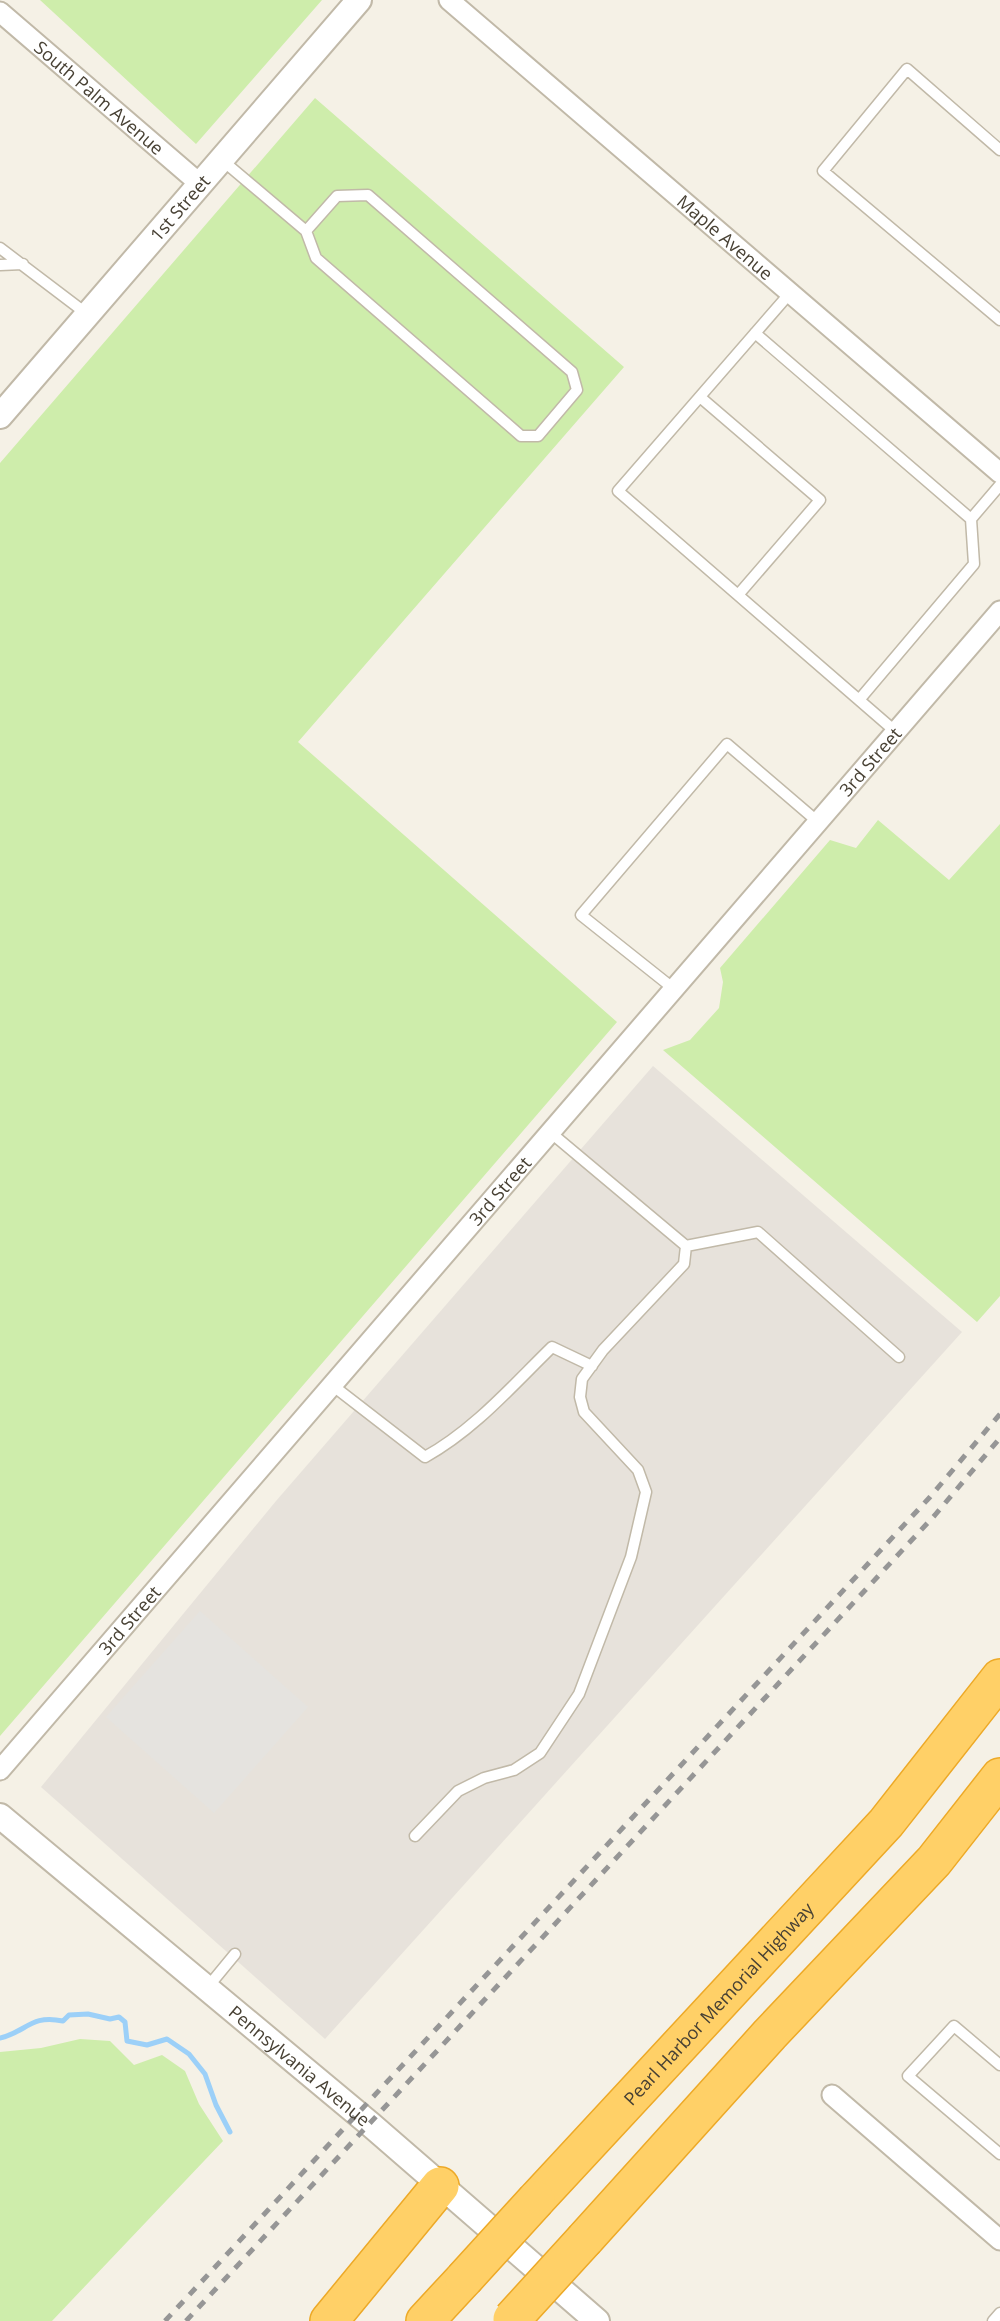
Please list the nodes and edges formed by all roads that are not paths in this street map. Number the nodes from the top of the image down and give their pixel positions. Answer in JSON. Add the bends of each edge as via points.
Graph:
{"nodes":[{"id":1,"x":359,"y":0,"type":"edge"},
{"id":2,"x":449,"y":0,"type":"edge"},
{"id":3,"x":0,"y":12,"type":"edge"},
{"id":4,"x":1000,"y":150,"type":"edge"},
{"id":5,"x":221,"y":160,"type":"junction"},
{"id":6,"x":200,"y":184,"type":"junction"},
{"id":7,"x":306,"y":231,"type":"junction"},
{"id":8,"x":0,"y":248,"type":"edge"},
{"id":9,"x":23,"y":264,"type":"junction"},
{"id":10,"x":0,"y":265,"type":"edge"},
{"id":11,"x":790,"y":293,"type":"junction"},
{"id":12,"x":88,"y":314,"type":"junction"},
{"id":13,"x":1000,"y":320,"type":"edge"},
{"id":14,"x":755,"y":333,"type":"junction"},
{"id":15,"x":700,"y":397,"type":"junction"},
{"id":16,"x":0,"y":416,"type":"edge"},
{"id":17,"x":1000,"y":473,"type":"edge"},
{"id":18,"x":1000,"y":485,"type":"edge"},
{"id":19,"x":971,"y":519,"type":"junction"},
{"id":20,"x":738,"y":595,"type":"junction"},
{"id":21,"x":1000,"y":611,"type":"edge"},
{"id":22,"x":859,"y":700,"type":"junction"},
{"id":23,"x":896,"y":732,"type":"junction"},
{"id":24,"x":818,"y":822,"type":"junction"},
{"id":25,"x":674,"y":989,"type":"junction"},
{"id":26,"x":551,"y":1132,"type":"junction"},
{"id":27,"x":686,"y":1246,"type":"junction"},
{"id":28,"x":899,"y":1357,"type":"dead end"},
{"id":29,"x":592,"y":1366,"type":"junction"},
{"id":30,"x":332,"y":1385,"type":"junction"},
{"id":31,"x":1000,"y":1678,"type":"edge"},
{"id":32,"x":0,"y":1770,"type":"edge"},
{"id":33,"x":1000,"y":1777,"type":"edge"},
{"id":34,"x":0,"y":1816,"type":"edge"},
{"id":35,"x":415,"y":1836,"type":"dead end"},
{"id":36,"x":235,"y":1954,"type":"dead end"},
{"id":37,"x":207,"y":1988,"type":"junction"},
{"id":38,"x":1000,"y":2065,"type":"edge"},
{"id":39,"x":832,"y":2095,"type":"dead end"},
{"id":40,"x":1000,"y":2154,"type":"edge"},
{"id":41,"x":440,"y":2186,"type":"junction"},
{"id":42,"x":1000,"y":2240,"type":"edge"},
{"id":43,"x":1000,"y":2313,"type":"edge"},
{"id":44,"x":511,"y":2320,"type":"edge"},
{"id":45,"x":329,"y":2321,"type":"edge"},
{"id":46,"x":425,"y":2321,"type":"edge"},
{"id":47,"x":597,"y":2321,"type":"edge"},
{"id":48,"x":993,"y":2321,"type":"edge"}],
"edges":[{"from":1,"to":5,"type":"street","name":"1st Street"},
{"from":2,"to":11,"type":"street","name":"Maple Avenue"},
{"from":3,"to":6,"type":"street","name":"South Palm Avenue"},
{"from":4,"to":13,"type":"lane","via":[[907,69],[823,171]]},
{"from":5,"to":6,"type":"street","name":"1st Street"},
{"from":5,"to":7,"type":"lane"},
{"from":6,"to":12,"type":"street","name":"1st Street"},
{"from":7,"to":7,"type":"lane","via":[[316,258],[522,436],[538,436],[578,390],[572,372],[368,195],[337,195]]},
{"from":8,"to":9,"type":"lane"},
{"from":9,"to":10,"type":"lane"},
{"from":9,"to":12,"type":"lane"},
{"from":11,"to":14,"type":"lane"},
{"from":11,"to":17,"type":"street","name":"Maple Avenue"},
{"from":12,"to":16,"type":"street","name":"1st Street"},
{"from":14,"to":15,"type":"lane"},
{"from":14,"to":19,"type":"lane"},
{"from":15,"to":20,"type":"lane","via":[[618,491]]},
{"from":15,"to":20,"type":"lane","via":[[820,500]]},
{"from":18,"to":19,"type":"lane"},
{"from":19,"to":22,"type":"lane","via":[[974,564]]},
{"from":20,"to":22,"type":"lane"},
{"from":21,"to":23,"type":"street","name":"3rd Street"},
{"from":22,"to":23,"type":"lane"},
{"from":23,"to":24,"type":"street","name":"3rd Street"},
{"from":24,"to":25,"type":"street","name":"3rd Street"},
{"from":24,"to":25,"type":"lane","via":[[727,744],[581,915]]},
{"from":25,"to":26,"type":"street","name":"3rd Street"},
{"from":26,"to":27,"type":"lane"},
{"from":26,"to":30,"type":"street","name":"3rd Street"},
{"from":27,"to":28,"type":"lane","via":[[758,1232]]},
{"from":27,"to":29,"type":"lane","via":[[684,1264]]},
{"from":29,"to":30,"type":"lane","via":[[552,1347],[481,1416],[425,1457]]},
{"from":29,"to":35,"type":"lane","via":[[582,1379],[584,1412],[638,1470],[646,1492],[631,1557],[579,1694],[540,1753],[514,1770],[458,1791]]},
{"from":30,"to":32,"type":"street","name":"3rd Street"},
{"from":31,"to":46,"type":"highway","name":"Pearl Harbor Memorial Highway","bridge":true,"via":[[886,1822]]},
{"from":33,"to":44,"type":"highway","bridge":true,"via":[[934,1861]]},
{"from":34,"to":37,"type":"street","name":"Pennsylvania Avenue"},
{"from":36,"to":37,"type":"lane"},
{"from":37,"to":41,"type":"street","name":"Pennsylvania Avenue"},
{"from":38,"to":40,"type":"lane","via":[[954,2026],[908,2077]]},
{"from":39,"to":42,"type":"street"},
{"from":41,"to":45,"type":"highway"},
{"from":41,"to":47,"type":"street","name":"Pennsylvania Avenue"},
{"from":43,"to":48,"type":"lane"}]}
